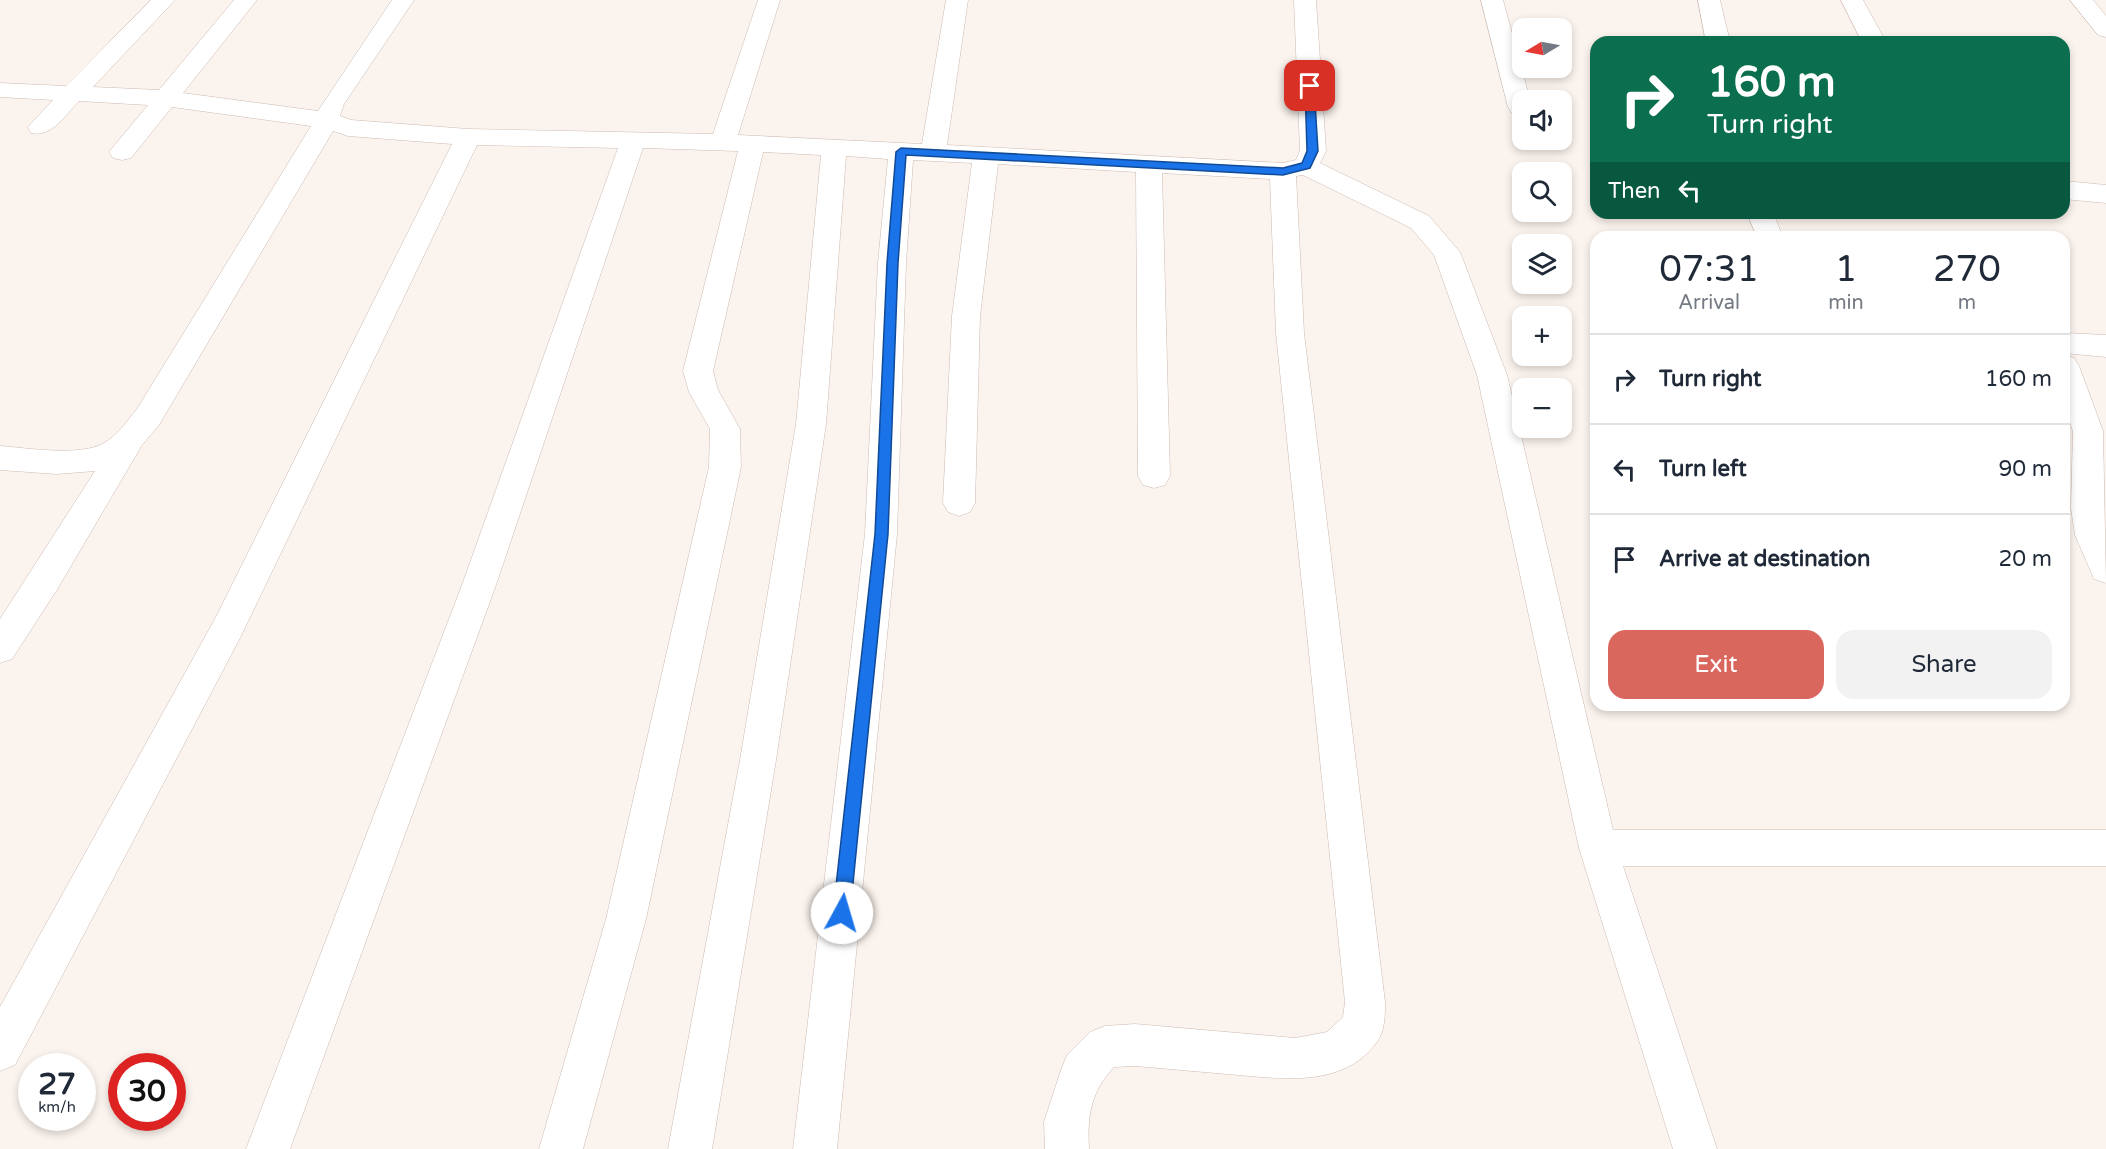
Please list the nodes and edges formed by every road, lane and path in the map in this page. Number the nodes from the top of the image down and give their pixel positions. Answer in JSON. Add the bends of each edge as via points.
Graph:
{"nodes":[{"id":1,"x":164,"y":0,"type":"edge"},
{"id":2,"x":246,"y":0,"type":"edge"},
{"id":3,"x":403,"y":0,"type":"edge"},
{"id":4,"x":769,"y":0,"type":"edge"},
{"id":5,"x":957,"y":0,"type":"edge"},
{"id":6,"x":1305,"y":0,"type":"edge"},
{"id":7,"x":1492,"y":0,"type":"edge"},
{"id":8,"x":1709,"y":0,"type":"edge"},
{"id":9,"x":1852,"y":0,"type":"edge"},
{"id":10,"x":2081,"y":0,"type":"edge"},
{"id":11,"x":2106,"y":30,"type":"edge"},
{"id":12,"x":1717,"y":36,"type":"edge"},
{"id":13,"x":1871,"y":36,"type":"edge"},
{"id":14,"x":0,"y":90,"type":"edge"},
{"id":15,"x":1516,"y":90,"type":"edge"},
{"id":16,"x":72,"y":94,"type":"junction"},
{"id":17,"x":165,"y":100,"type":"junction"},
{"id":18,"x":327,"y":120,"type":"junction"},
{"id":19,"x":40,"y":128,"type":"dead end"},
{"id":20,"x":468,"y":137,"type":"junction"},
{"id":21,"x":633,"y":140,"type":"junction"},
{"id":22,"x":737,"y":143,"type":"junction"},
{"id":23,"x":834,"y":148,"type":"junction"},
{"id":24,"x":122,"y":152,"type":"dead end"},
{"id":25,"x":917,"y":152,"type":"junction"},
{"id":26,"x":986,"y":156,"type":"junction"},
{"id":27,"x":1149,"y":164,"type":"junction"},
{"id":28,"x":1295,"y":169,"type":"junction"},
{"id":29,"x":2070,"y":191,"type":"edge"},
{"id":30,"x":2106,"y":194,"type":"edge"},
{"id":31,"x":2070,"y":343,"type":"edge"},
{"id":32,"x":2106,"y":346,"type":"edge"},
{"id":33,"x":2070,"y":382,"type":"edge"},
{"id":34,"x":129,"y":439,"type":"junction"},
{"id":35,"x":5,"y":465,"type":"edge"},
{"id":36,"x":1154,"y":476,"type":"dead end"},
{"id":37,"x":959,"y":503,"type":"dead end"},
{"id":38,"x":2106,"y":569,"type":"edge"},
{"id":39,"x":0,"y":648,"type":"edge"},
{"id":40,"x":1598,"y":848,"type":"junction"},
{"id":41,"x":2106,"y":848,"type":"edge"},
{"id":42,"x":0,"y":1050,"type":"edge"},
{"id":43,"x":268,"y":1149,"type":"edge"},
{"id":44,"x":561,"y":1149,"type":"edge"},
{"id":45,"x":690,"y":1149,"type":"edge"},
{"id":46,"x":815,"y":1149,"type":"edge"},
{"id":47,"x":1067,"y":1149,"type":"edge"},
{"id":48,"x":1695,"y":1149,"type":"edge"}],
"edges":[{"from":1,"to":16,"type":"street"},
{"from":2,"to":17,"type":"street"},
{"from":3,"to":18,"type":"street","via":[[332,104]]},
{"from":4,"to":22,"type":"street"},
{"from":5,"to":25,"type":"street"},
{"from":6,"to":28,"type":"street","via":[[1313,151]]},
{"from":7,"to":15,"type":"street"},
{"from":8,"to":12,"type":"street"},
{"from":9,"to":13,"type":"street"},
{"from":10,"to":11,"type":"street"},
{"from":14,"to":16,"type":"street"},
{"from":16,"to":17,"type":"street"},
{"from":16,"to":19,"type":"street"},
{"from":17,"to":18,"type":"street"},
{"from":17,"to":24,"type":"street"},
{"from":18,"to":20,"type":"street","via":[[348,128]]},
{"from":18,"to":34,"type":"street","via":[[148,417]]},
{"from":20,"to":21,"type":"street"},
{"from":20,"to":42,"type":"street","via":[[295,499]]},
{"from":21,"to":22,"type":"street"},
{"from":21,"to":43,"type":"street","via":[[479,585]]},
{"from":22,"to":23,"type":"street"},
{"from":22,"to":44,"type":"street","via":[[699,371],[699,382],[723,425],[727,444],[725,467],[626,919]]},
{"from":23,"to":25,"type":"street"},
{"from":23,"to":45,"type":"street","via":[[811,424],[758,760]]},
{"from":25,"to":26,"type":"street"},
{"from":25,"to":46,"type":"street","via":[[892,263],[881,534]]},
{"from":26,"to":27,"type":"street"},
{"from":26,"to":37,"type":"street","via":[[966,316]]},
{"from":27,"to":28,"type":"street"},
{"from":27,"to":36,"type":"street"},
{"from":28,"to":40,"type":"street","via":[[1420,222],[1446,252],[1492,375]]},
{"from":28,"to":47,"type":"street","via":[[1290,333],[1365,1002],[1363,1027],[1337,1051],[1295,1059],[1135,1045],[1105,1047],[1082,1070],[1066,1122]]},
{"from":29,"to":30,"type":"street"},
{"from":31,"to":32,"type":"street"},
{"from":33,"to":38,"type":"street","via":[[2088,431],[2087,508],[2091,535]]},
{"from":34,"to":35,"type":"street","via":[[112,453],[88,460]]},
{"from":34,"to":39,"type":"street"},
{"from":40,"to":41,"type":"street"},
{"from":40,"to":48,"type":"street"}]}
